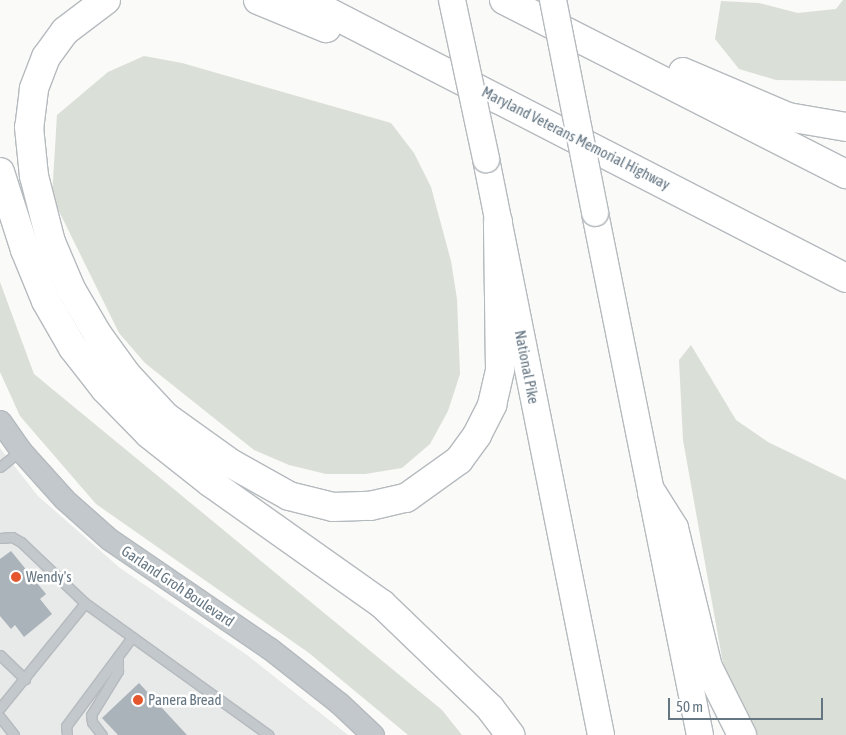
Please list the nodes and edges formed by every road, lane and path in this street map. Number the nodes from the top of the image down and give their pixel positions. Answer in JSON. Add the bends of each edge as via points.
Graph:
{"nodes":[{"id":1,"x":106,"y":0,"type":"edge"},
{"id":2,"x":258,"y":0,"type":"edge"},
{"id":3,"x":305,"y":0,"type":"edge"},
{"id":4,"x":452,"y":0,"type":"edge"},
{"id":5,"x":504,"y":0,"type":"edge"},
{"id":6,"x":510,"y":0,"type":"edge"},
{"id":7,"x":553,"y":0,"type":"edge"},
{"id":8,"x":525,"y":112,"type":"junction"},
{"id":9,"x":846,"y":127,"type":"edge"},
{"id":10,"x":0,"y":172,"type":"edge"},
{"id":11,"x":846,"y":174,"type":"edge"},
{"id":12,"x":710,"y":208,"type":"junction"},
{"id":13,"x":498,"y":222,"type":"junction"},
{"id":14,"x":846,"y":278,"type":"edge"},
{"id":15,"x":846,"y":289,"type":"edge"},
{"id":16,"x":0,"y":421,"type":"edge"},
{"id":17,"x":21,"y":451,"type":"junction"},
{"id":18,"x":0,"y":466,"type":"edge"},
{"id":19,"x":652,"y":493,"type":"junction"},
{"id":20,"x":0,"y":538,"type":"edge"},
{"id":21,"x":85,"y":603,"type":"junction"},
{"id":22,"x":132,"y":637,"type":"junction"},
{"id":23,"x":0,"y":656,"type":"edge"},
{"id":24,"x":118,"y":657,"type":"junction"},
{"id":25,"x":25,"y":679,"type":"junction"},
{"id":26,"x":0,"y":708,"type":"edge"},
{"id":27,"x":0,"y":717,"type":"edge"},
{"id":28,"x":14,"y":735,"type":"edge"},
{"id":29,"x":67,"y":735,"type":"edge"},
{"id":30,"x":102,"y":735,"type":"edge"},
{"id":31,"x":269,"y":735,"type":"edge"},
{"id":32,"x":373,"y":735,"type":"edge"},
{"id":33,"x":510,"y":735,"type":"edge"},
{"id":34,"x":601,"y":735,"type":"edge"},
{"id":35,"x":700,"y":735,"type":"edge"},
{"id":36,"x":742,"y":735,"type":"edge"}],
"edges":[{"from":1,"to":13,"type":"highway","via":[[65,31],[46,57],[34,88],[29,127],[34,176],[51,242],[89,320],[128,375],[166,417],[232,464],[289,496],[333,507],[370,506],[406,498],[459,460],[477,435],[492,405],[500,369]]},
{"from":2,"to":8,"type":"highway"},
{"from":3,"to":8,"type":"highway","name":"Maryland Veterans Memorial Highway"},
{"from":4,"to":13,"type":"main road","name":"National Pike","bridge":true},
{"from":5,"to":11,"type":"highway"},
{"from":6,"to":9,"type":"highway","via":[[788,117]]},
{"from":7,"to":19,"type":"main road","bridge":true},
{"from":8,"to":12,"type":"highway","name":"Maryland Veterans Memorial Highway"},
{"from":10,"to":33,"type":"highway","via":[[25,250],[46,301],[73,348],[105,389],[149,434],[211,483],[382,604],[490,708]]},
{"from":12,"to":14,"type":"highway","name":"Maryland Veterans Memorial Highway"},
{"from":12,"to":15,"type":"highway"},
{"from":13,"to":34,"type":"main road","name":"National Pike"},
{"from":16,"to":17,"type":"street","name":"Garland Groh Boulevard"},
{"from":17,"to":18,"type":"lane"},
{"from":17,"to":32,"type":"street","name":"Garland Groh Boulevard","via":[[64,499],[109,539],[269,648],[339,703]]},
{"from":19,"to":35,"type":"main road"},
{"from":19,"to":36,"type":"highway","via":[[674,528],[708,667]]},
{"from":20,"to":21,"type":"lane","via":[[12,537],[21,542]]},
{"from":21,"to":22,"type":"lane"},
{"from":21,"to":25,"type":"lane"},
{"from":22,"to":24,"type":"lane"},
{"from":22,"to":31,"type":"lane"},
{"from":23,"to":25,"type":"lane"},
{"from":24,"to":29,"type":"lane","via":[[66,726]]},
{"from":24,"to":30,"type":"lane","via":[[118,671],[91,715]]},
{"from":25,"to":26,"type":"lane"},
{"from":27,"to":28,"type":"lane"}]}
